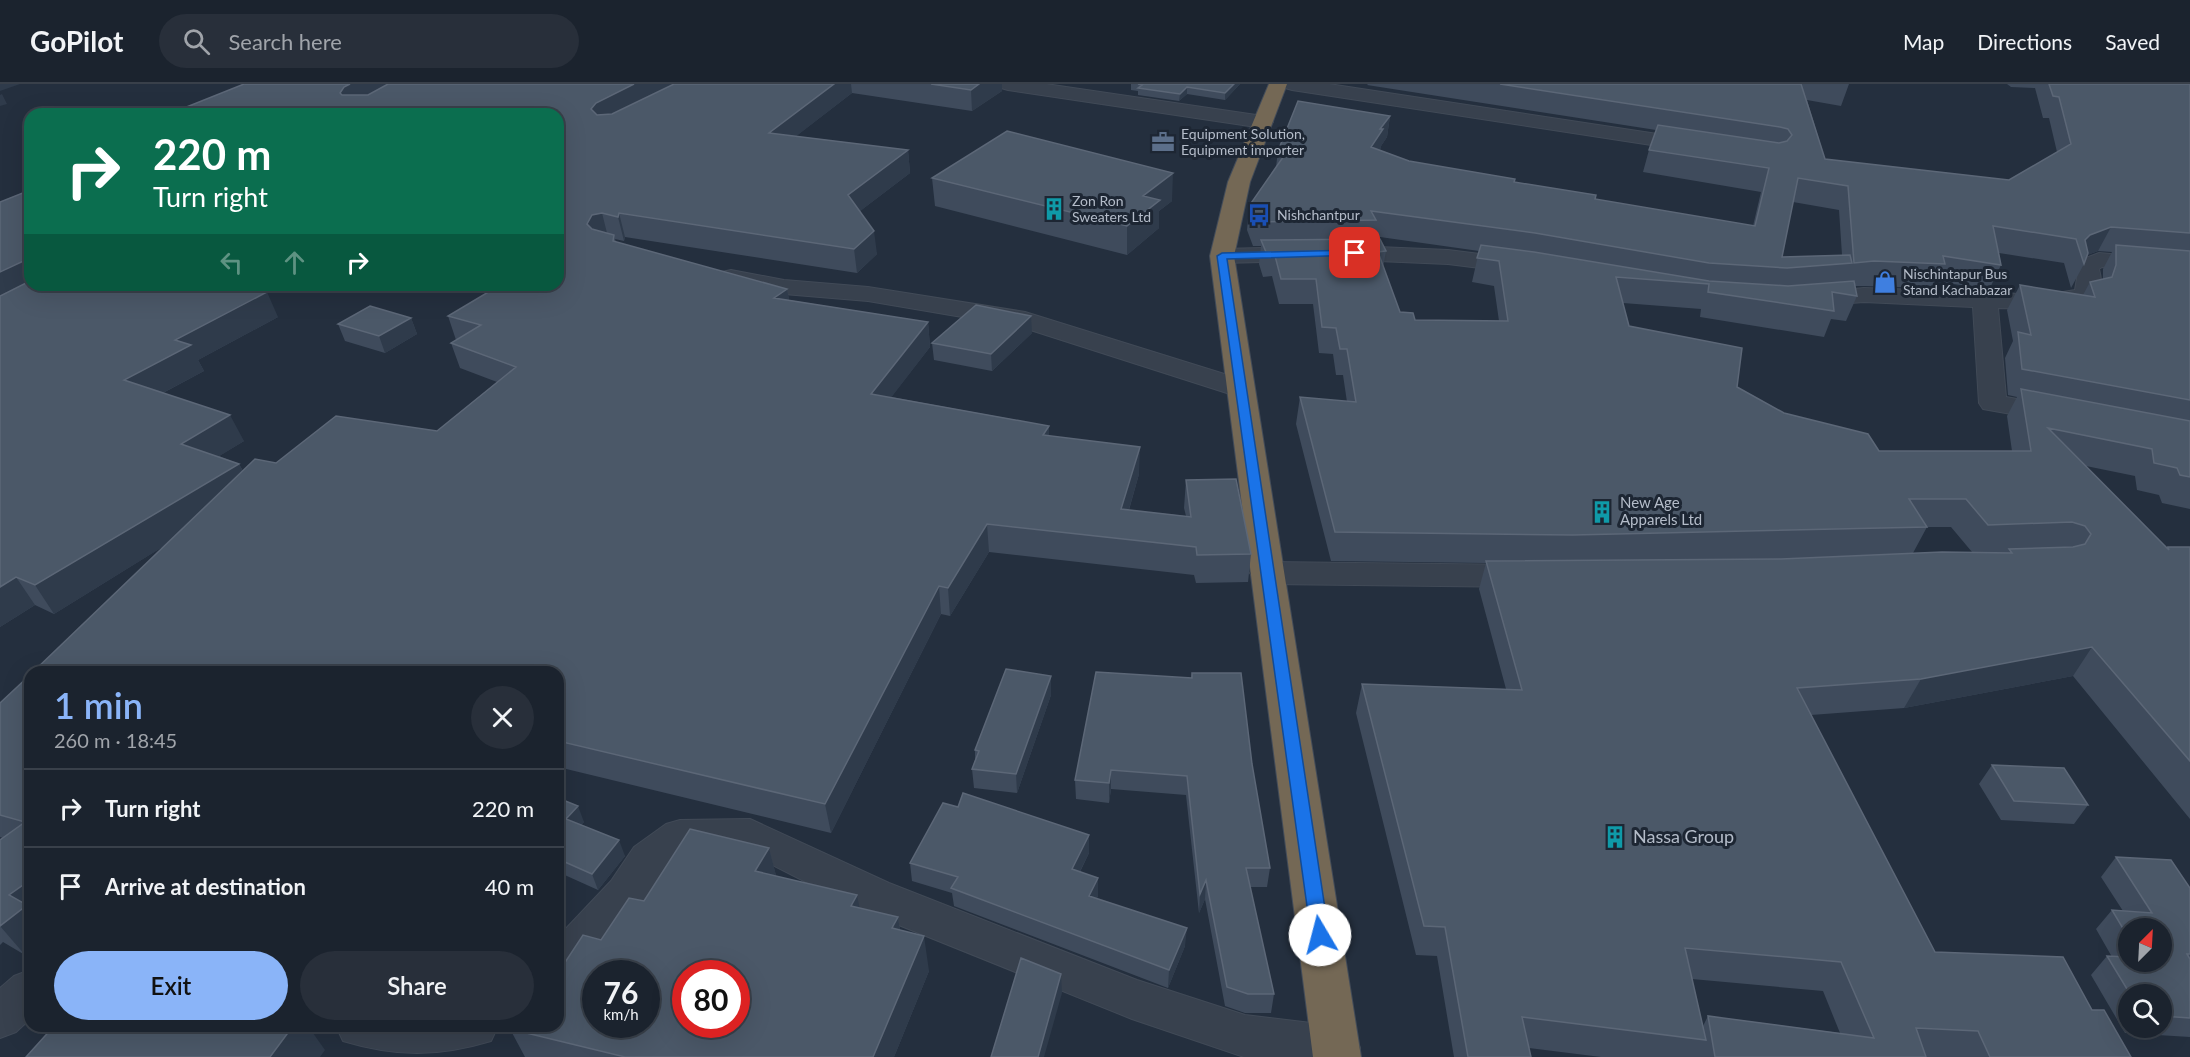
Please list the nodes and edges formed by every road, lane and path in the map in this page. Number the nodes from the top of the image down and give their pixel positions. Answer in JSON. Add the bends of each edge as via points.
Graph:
{"nodes":[{"id":1,"x":1008,"y":84,"type":"edge"},
{"id":2,"x":1278,"y":84,"type":"edge"},
{"id":3,"x":1292,"y":84,"type":"edge"},
{"id":4,"x":1263,"y":122,"type":"junction"},
{"id":5,"x":1713,"y":148,"type":"edge"},
{"id":6,"x":1222,"y":256,"type":"junction"},
{"id":7,"x":2190,"y":268,"type":"edge"},
{"id":8,"x":1540,"y":269,"type":"edge"},
{"id":9,"x":704,"y":270,"type":"edge"},
{"id":10,"x":1789,"y":301,"type":"edge"},
{"id":11,"x":1985,"y":301,"type":"junction"},
{"id":12,"x":1240,"y":388,"type":"junction"},
{"id":13,"x":2079,"y":419,"type":"edge"},
{"id":14,"x":1267,"y":573,"type":"junction"},
{"id":15,"x":1553,"y":576,"type":"edge"},
{"id":16,"x":564,"y":961,"type":"edge"},
{"id":17,"x":24,"y":995,"type":"edge"},
{"id":18,"x":0,"y":1017,"type":"edge"},
{"id":19,"x":386,"y":1032,"type":"edge"},
{"id":20,"x":448,"y":1032,"type":"edge"},
{"id":21,"x":1337,"y":1053,"type":"edge"}],
"edges":[{"from":1,"to":4,"type":"street"},
{"from":2,"to":4,"type":"highway"},
{"from":3,"to":5,"type":"street"},
{"from":4,"to":6,"type":"highway","via":[[1239,182]]},
{"from":6,"to":8,"type":"street","via":[[1355,253],[1448,257]]},
{"from":6,"to":12,"type":"highway"},
{"from":7,"to":11,"type":"street","via":[[2099,260],[2086,266],[2087,296],[2046,302]]},
{"from":9,"to":12,"type":"street","via":[[784,287],[868,294],[1025,320]]},
{"from":10,"to":11,"type":"street","via":[[1864,295]]},
{"from":11,"to":13,"type":"street","via":[[1993,402]]},
{"from":12,"to":14,"type":"highway"},
{"from":14,"to":15,"type":"street"},
{"from":14,"to":21,"type":"highway"},
{"from":16,"to":21,"type":"street","via":[[626,894],[649,859],[680,836],[750,835],[874,896],[1132,999],[1245,1036]]},
{"from":17,"to":18,"type":"street"},
{"from":19,"to":20,"type":"street","via":[[417,1039]]}]}
